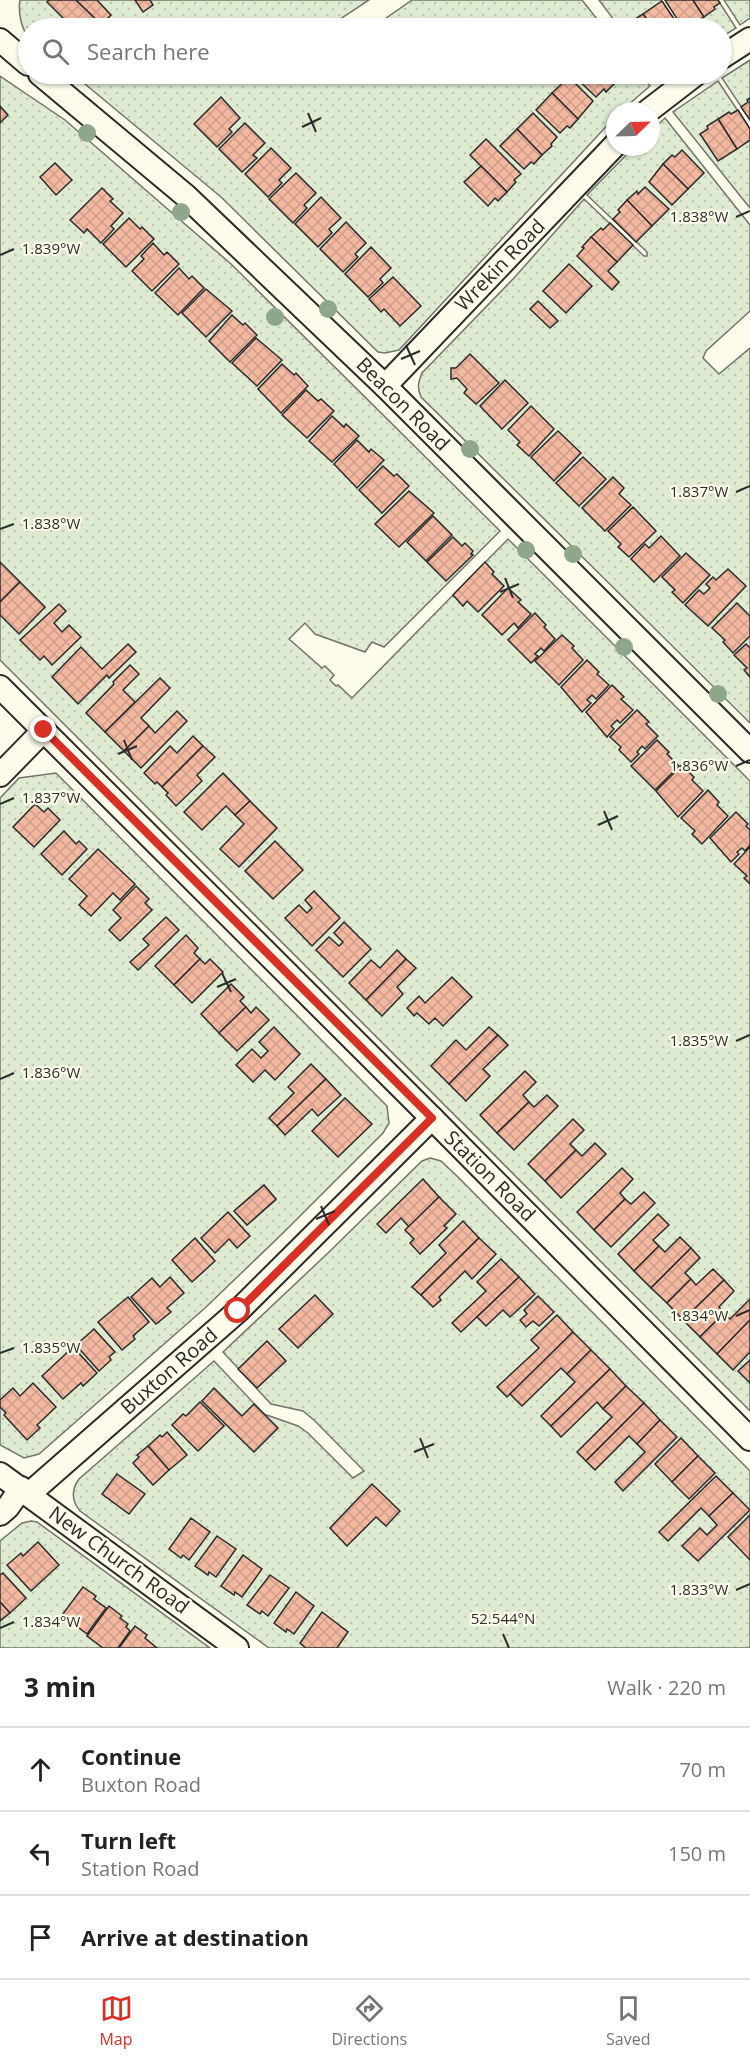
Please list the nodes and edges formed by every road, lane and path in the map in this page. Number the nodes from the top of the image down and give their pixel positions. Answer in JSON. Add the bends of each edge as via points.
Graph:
{"nodes":[{"id":1,"x":750,"y":39,"type":"edge"},
{"id":2,"x":0,"y":40,"type":"edge"},
{"id":3,"x":732,"y":51,"type":"edge"},
{"id":4,"x":18,"y":55,"type":"edge"},
{"id":5,"x":52,"y":84,"type":"edge"},
{"id":6,"x":683,"y":84,"type":"edge"},
{"id":7,"x":660,"y":102,"type":"edge"},
{"id":8,"x":606,"y":154,"type":"edge"},
{"id":9,"x":385,"y":386,"type":"junction"},
{"id":10,"x":0,"y":687,"type":"edge"},
{"id":11,"x":44,"y":730,"type":"junction"},
{"id":12,"x":750,"y":752,"type":"edge"},
{"id":13,"x":0,"y":775,"type":"edge"},
{"id":14,"x":432,"y":1118,"type":"junction"},
{"id":15,"x":750,"y":1438,"type":"edge"},
{"id":16,"x":0,"y":1474,"type":"edge"},
{"id":17,"x":25,"y":1491,"type":"junction"},
{"id":18,"x":0,"y":1514,"type":"edge"},
{"id":19,"x":237,"y":1648,"type":"edge"}],
"edges":[{"from":1,"to":3,"type":"street"},
{"from":2,"to":4,"type":"street"},
{"from":5,"to":9,"type":"street","name":"Beacon Road","via":[[186,196]]},
{"from":6,"to":7,"type":"street"},
{"from":8,"to":9,"type":"street","name":"Wrekin Road"},
{"from":9,"to":12,"type":"street","name":"Beacon Road"},
{"from":10,"to":11,"type":"street","name":"Station Road"},
{"from":11,"to":13,"type":"street"},
{"from":11,"to":14,"type":"street","name":"Station Road"},
{"from":14,"to":15,"type":"street","name":"Station Road"},
{"from":14,"to":17,"type":"street","name":"Buxton Road","via":[[238,1311]]},
{"from":16,"to":17,"type":"street","name":"New Church Road"},
{"from":17,"to":18,"type":"street","name":"Buxton Road"},
{"from":17,"to":19,"type":"street","name":"New Church Road"}]}
